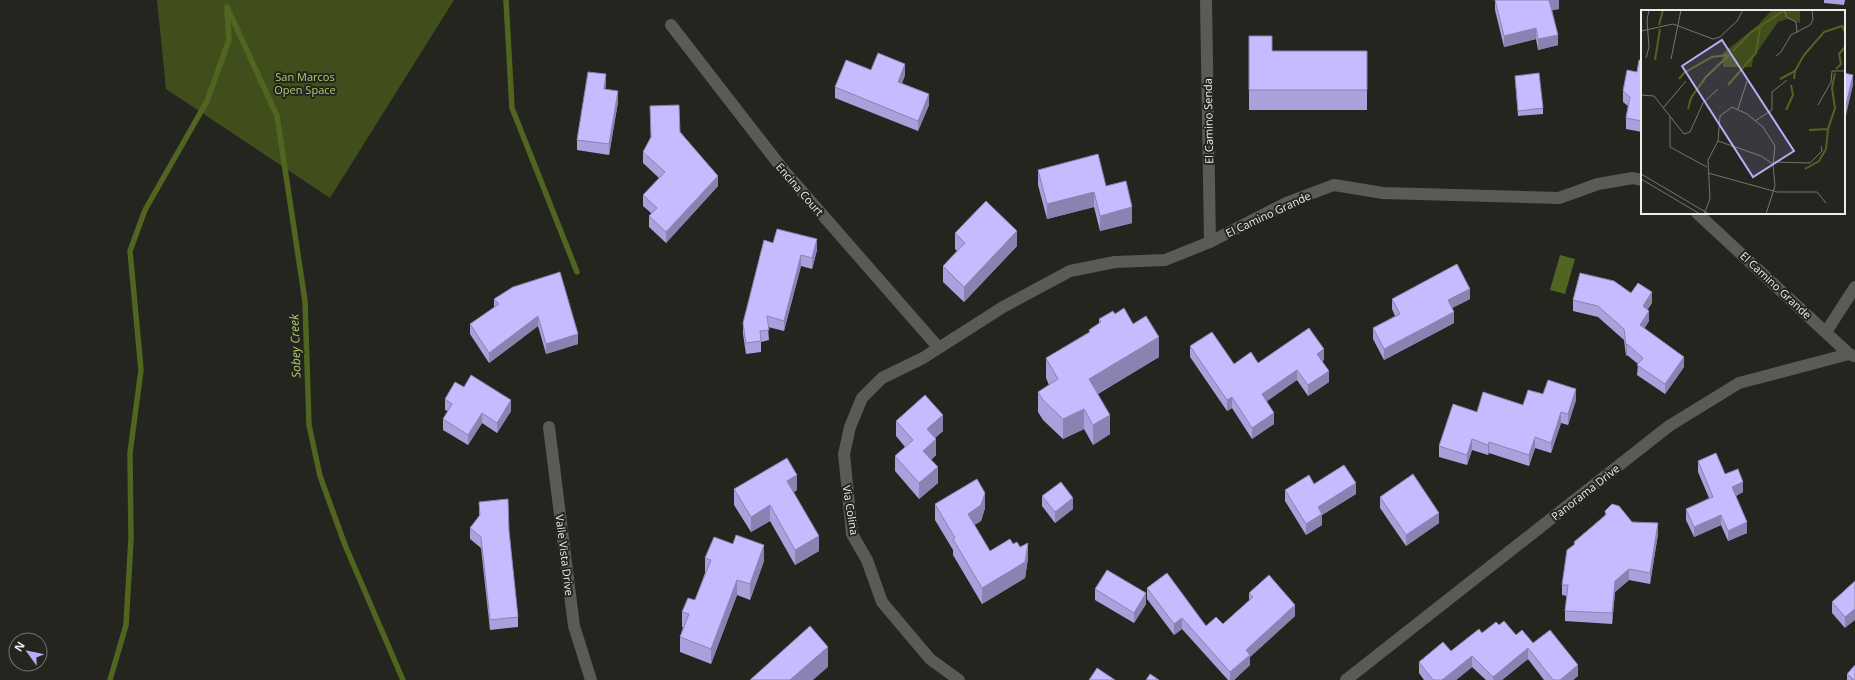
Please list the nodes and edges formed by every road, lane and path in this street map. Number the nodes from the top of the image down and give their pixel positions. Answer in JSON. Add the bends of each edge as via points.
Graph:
{"nodes":[{"id":1,"x":1206,"y":0,"type":"edge"},
{"id":2,"x":671,"y":25,"type":"dead end"},
{"id":3,"x":1641,"y":180,"type":"edge"},
{"id":4,"x":1698,"y":214,"type":"edge"},
{"id":5,"x":1210,"y":242,"type":"junction"},
{"id":6,"x":1855,"y":287,"type":"edge"},
{"id":7,"x":1826,"y":332,"type":"junction"},
{"id":8,"x":938,"y":347,"type":"junction"},
{"id":9,"x":1852,"y":355,"type":"edge"},
{"id":10,"x":549,"y":427,"type":"dead end"},
{"id":11,"x":591,"y":680,"type":"edge"},
{"id":12,"x":959,"y":680,"type":"edge"},
{"id":13,"x":1346,"y":680,"type":"edge"}],
"edges":[{"from":1,"to":5,"type":"street","name":"El Camino Senda"},
{"from":2,"to":8,"type":"street","name":"Encina Court","via":[[785,172]]},
{"from":3,"to":5,"type":"street","name":"El Camino Grande","via":[[1633,178],[1598,184],[1559,198],[1383,193],[1334,185],[1286,203]]},
{"from":4,"to":7,"type":"street","name":"El Camino Grande"},
{"from":5,"to":8,"type":"street","name":"El Camino Grande","via":[[1165,260],[1115,262],[1070,271],[1003,307]]},
{"from":6,"to":7,"type":"street"},
{"from":7,"to":9,"type":"street","name":"El Camino Grande"},
{"from":8,"to":12,"type":"street","name":"Via Colina","via":[[923,358],[882,378],[862,398],[850,427],[844,454],[852,534],[867,560],[882,602],[930,659]]},
{"from":9,"to":13,"type":"street","name":"Panorama Drive","via":[[1739,383],[1669,426]]},
{"from":10,"to":11,"type":"street","name":"Valle Vista Drive","via":[[574,626]]}]}
